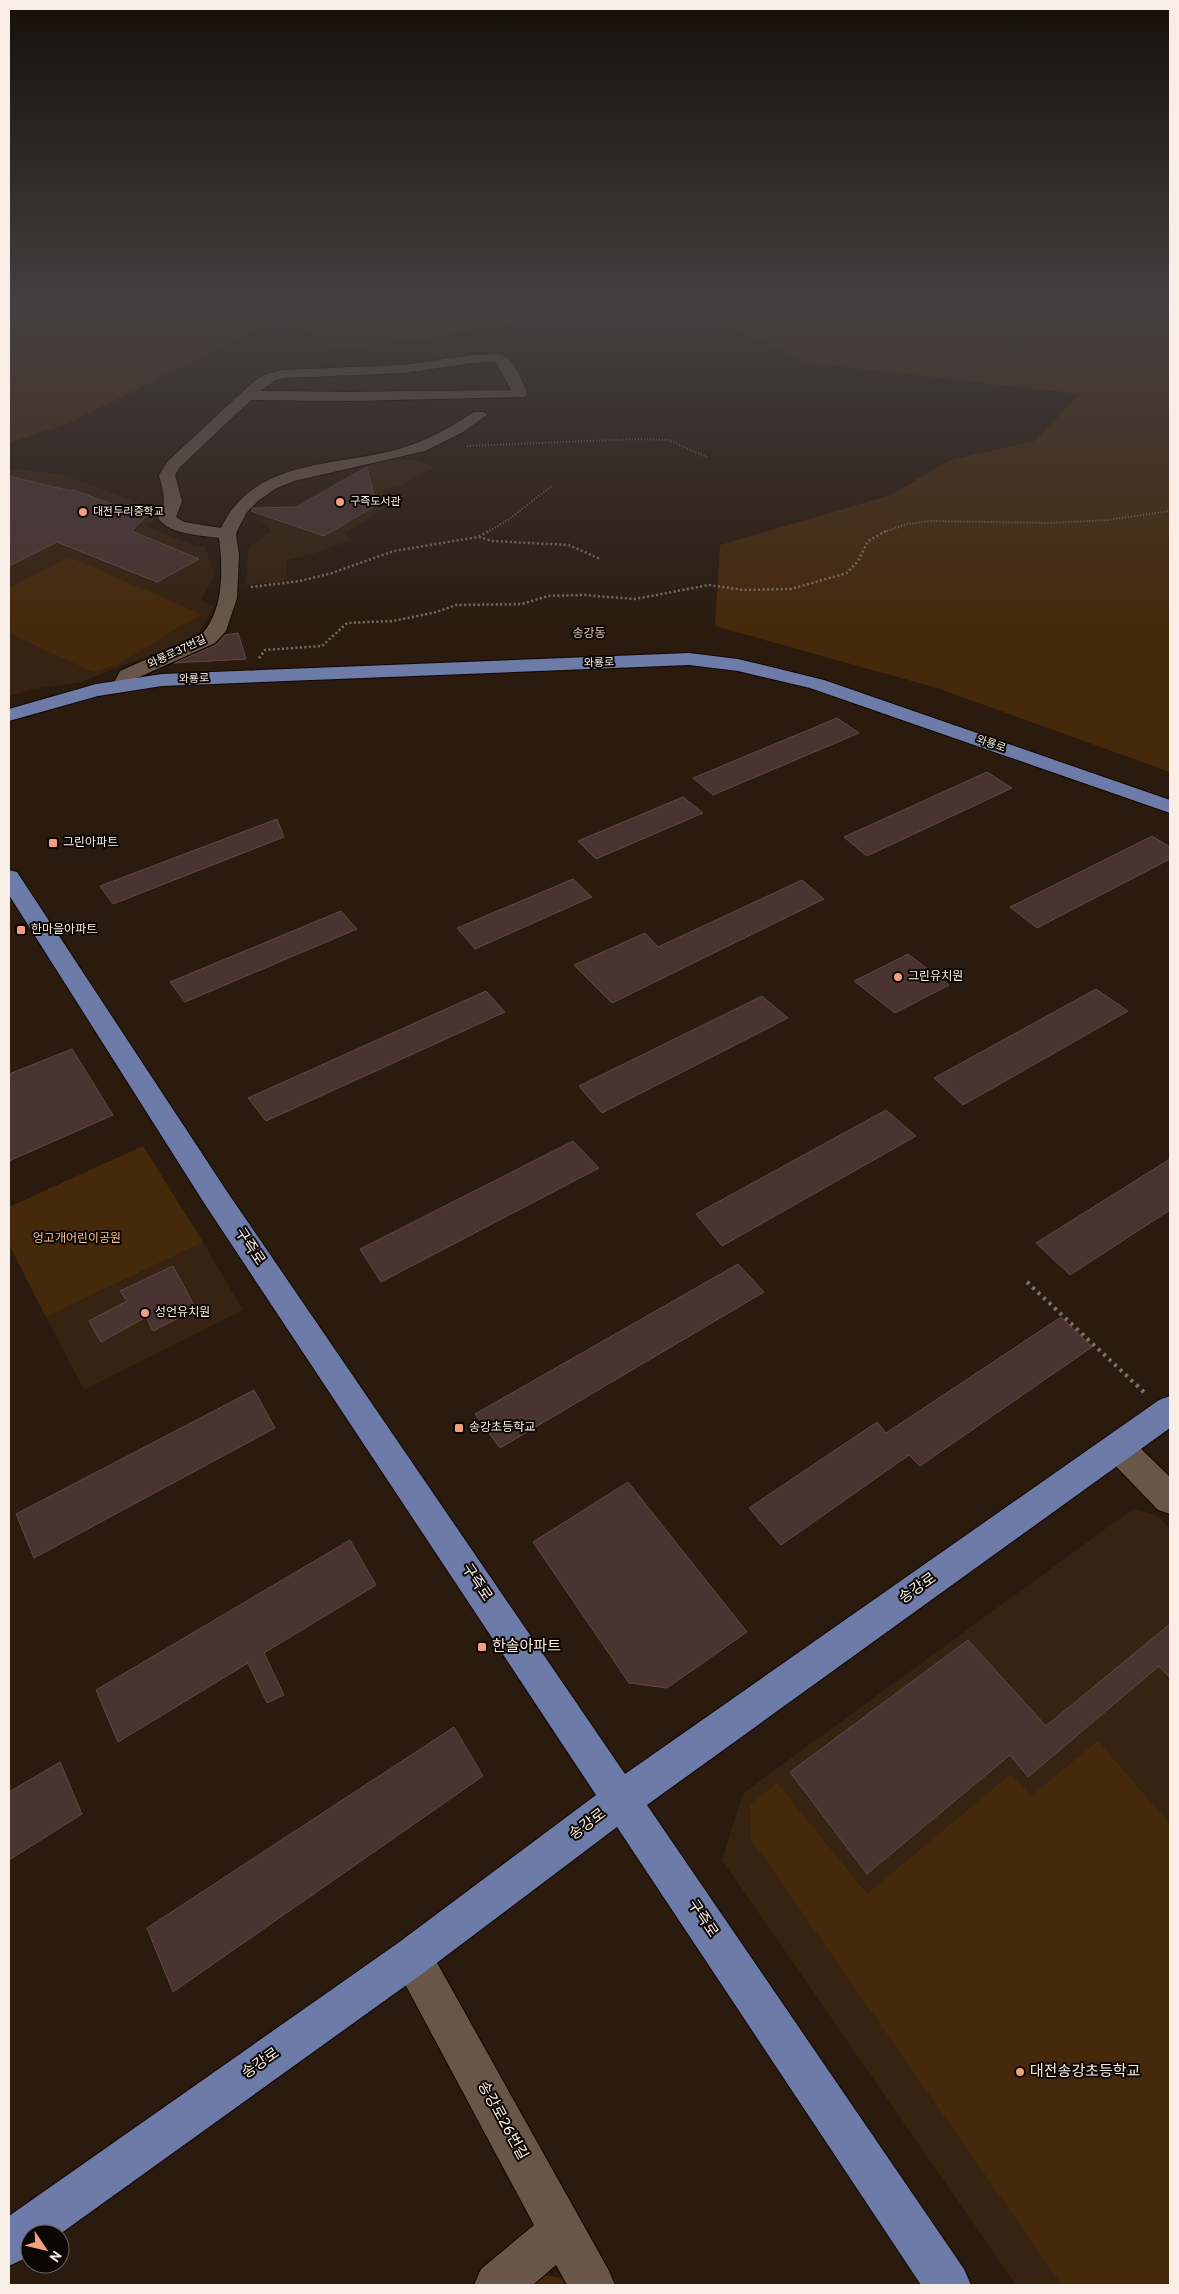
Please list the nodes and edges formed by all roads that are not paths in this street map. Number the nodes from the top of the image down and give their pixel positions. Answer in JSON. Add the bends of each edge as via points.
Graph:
{"nodes":[{"id":1,"x":232,"y":410,"type":"edge"},
{"id":2,"x":479,"y":416,"type":"dead end"},
{"id":3,"x":227,"y":534,"type":"junction"},
{"id":4,"x":122,"y":686,"type":"junction"},
{"id":5,"x":9,"y":715,"type":"edge"},
{"id":6,"x":1170,"y":807,"type":"edge"},
{"id":7,"x":9,"y":877,"type":"edge"},
{"id":8,"x":1168,"y":1411,"type":"edge"},
{"id":9,"x":1118,"y":1447,"type":"junction"},
{"id":10,"x":1170,"y":1499,"type":"edge"},
{"id":11,"x":622,"y":1799,"type":"junction"},
{"id":12,"x":412,"y":1957,"type":"junction"},
{"id":13,"x":562,"y":2231,"type":"junction"},
{"id":14,"x":9,"y":2243,"type":"edge"},
{"id":15,"x":496,"y":2285,"type":"edge"},
{"id":16,"x":592,"y":2285,"type":"edge"},
{"id":17,"x":948,"y":2285,"type":"edge"}],
"edges":[{"from":1,"to":3,"type":"street","via":[[174,464],[167,475],[175,506],[167,518],[179,526]]},
{"from":2,"to":3,"type":"street","via":[[424,446],[311,472],[270,486],[251,497],[236,514]]},
{"from":3,"to":4,"type":"street","name":"와룡로37번길","via":[[230,555],[228,598],[219,626],[208,639],[127,675]]},
{"from":4,"to":5,"type":"main road","name":"와룡로","via":[[96,690]]},
{"from":4,"to":6,"type":"main road","name":"와룡로","via":[[162,680],[689,659],[738,665],[817,684]]},
{"from":7,"to":11,"type":"main road","name":"구즉로","via":[[216,1198]]},
{"from":8,"to":9,"type":"main road","name":"송강로"},
{"from":9,"to":10,"type":"street"},
{"from":9,"to":11,"type":"main road","name":"송강로"},
{"from":11,"to":12,"type":"main road","name":"송강로"},
{"from":11,"to":17,"type":"main road","name":"구즉로"},
{"from":12,"to":13,"type":"street","name":"송강로26번길"},
{"from":12,"to":14,"type":"main road","name":"송강로"},
{"from":13,"to":15,"type":"street"},
{"from":13,"to":16,"type":"street","name":"송강로26번길"}]}
